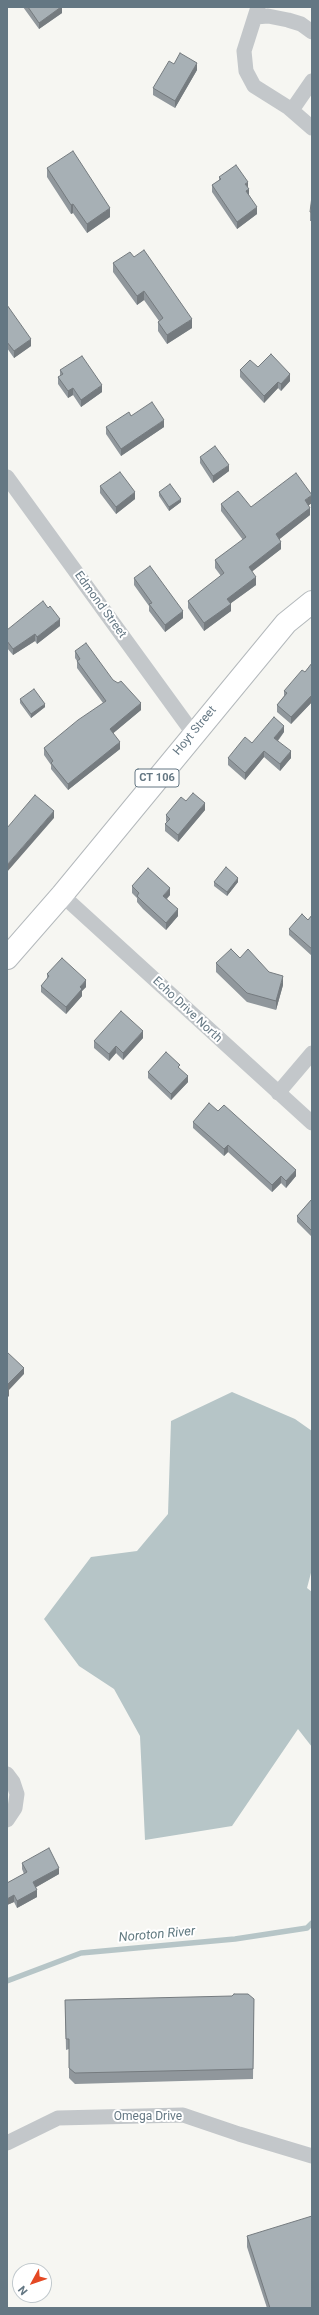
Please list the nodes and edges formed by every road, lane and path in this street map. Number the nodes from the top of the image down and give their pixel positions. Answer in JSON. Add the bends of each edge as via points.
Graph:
{"nodes":[{"id":1,"x":257,"y":12,"type":"edge"},
{"id":2,"x":312,"y":32,"type":"edge"},
{"id":3,"x":312,"y":81,"type":"edge"},
{"id":4,"x":292,"y":110,"type":"junction"},
{"id":5,"x":312,"y":128,"type":"edge"},
{"id":6,"x":7,"y":477,"type":"edge"},
{"id":7,"x":312,"y":602,"type":"edge"},
{"id":8,"x":193,"y":733,"type":"junction"},
{"id":9,"x":62,"y":895,"type":"junction"},
{"id":10,"x":8,"y":954,"type":"edge"},
{"id":11,"x":312,"y":1053,"type":"edge"},
{"id":12,"x":278,"y":1093,"type":"junction"},
{"id":13,"x":312,"y":1123,"type":"edge"},
{"id":14,"x":7,"y":1774,"type":"edge"},
{"id":15,"x":7,"y":1820,"type":"edge"},
{"id":16,"x":7,"y":2143,"type":"edge"},
{"id":17,"x":312,"y":2156,"type":"edge"}],
"edges":[{"from":1,"to":2,"type":"street","via":[[301,24]]},
{"from":1,"to":4,"type":"street","via":[[244,51],[246,71],[254,86]]},
{"from":3,"to":4,"type":"street"},
{"from":4,"to":5,"type":"street"},
{"from":6,"to":8,"type":"street","name":"Edmond Street"},
{"from":7,"to":8,"type":"main road","name":"Hoyt Street","number":"CT 106","via":[[286,623]]},
{"from":8,"to":9,"type":"main road","name":"Hoyt Street","number":"CT 106"},
{"from":9,"to":10,"type":"main road","name":"Hoyt Street","number":"CT 106"},
{"from":9,"to":12,"type":"street","name":"Echo Drive North"},
{"from":11,"to":12,"type":"street"},
{"from":12,"to":13,"type":"street","name":"Echo Drive North"},
{"from":14,"to":15,"type":"street","via":[[15,1788],[16,1801]]},
{"from":16,"to":17,"type":"street","name":"Omega Drive","via":[[58,2118],[183,2115]]}]}
